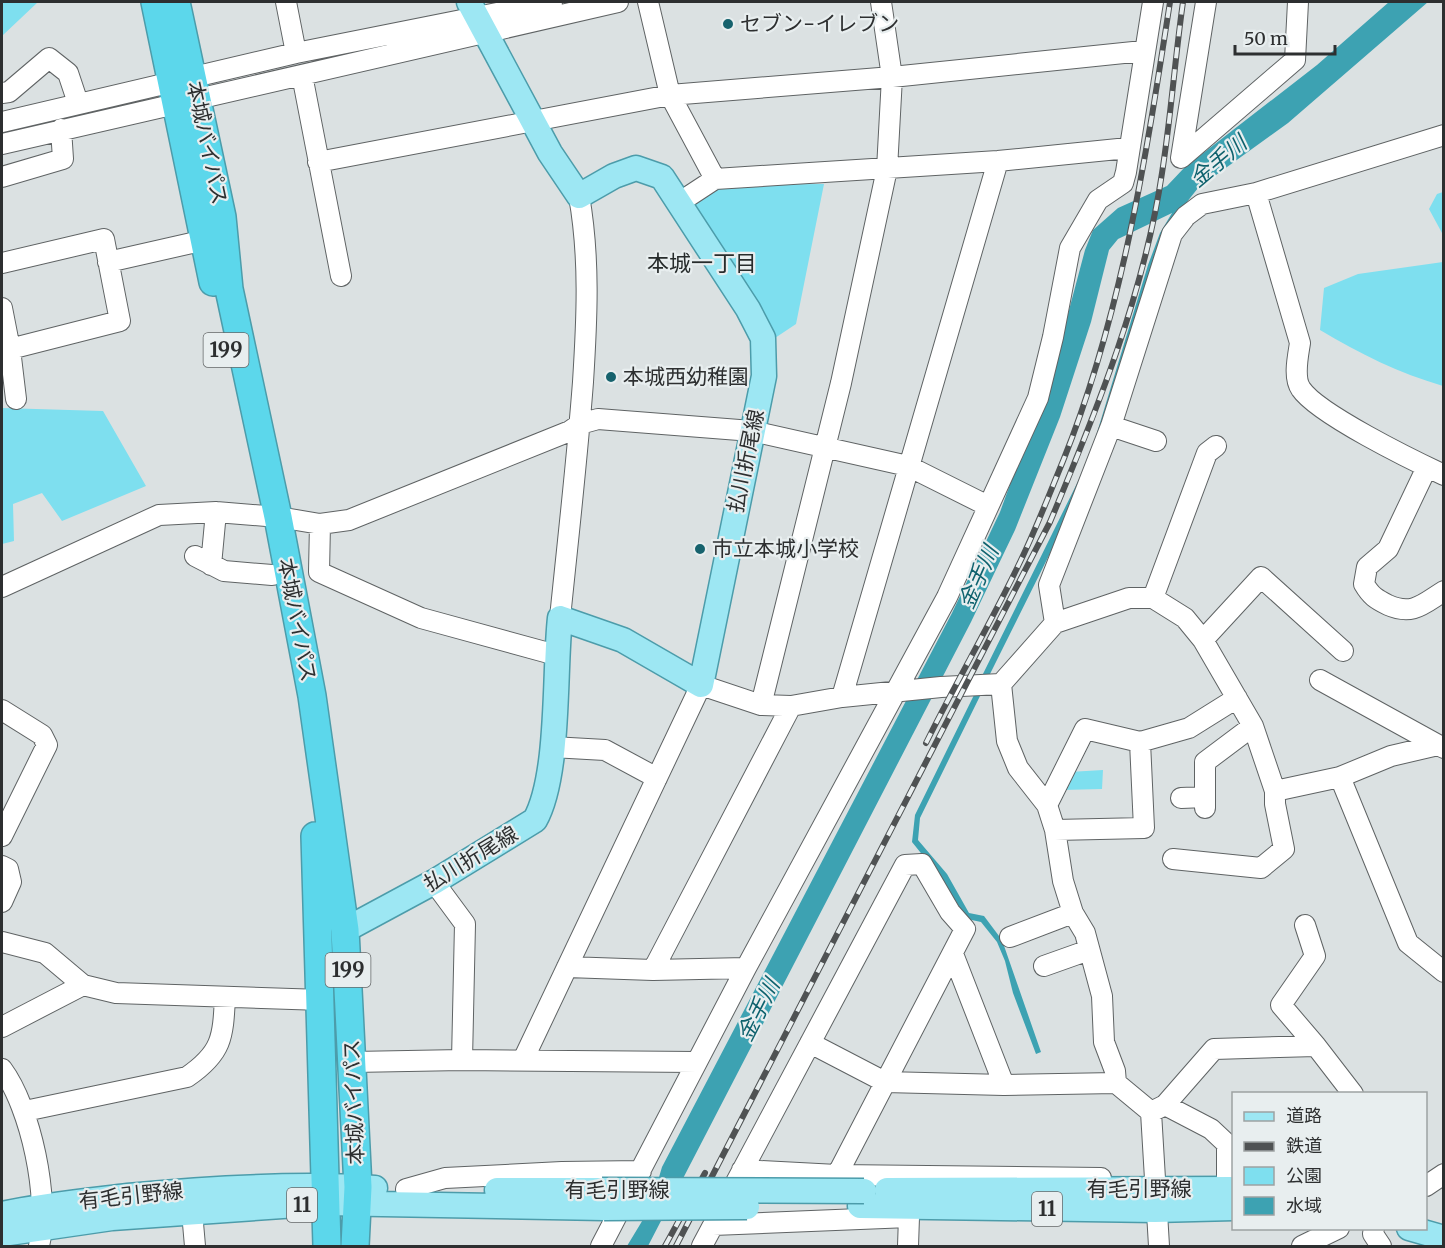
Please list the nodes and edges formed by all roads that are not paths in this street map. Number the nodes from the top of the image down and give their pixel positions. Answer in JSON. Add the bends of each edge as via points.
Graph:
{"nodes":[{"id":1,"x":155,"y":2,"type":"edge"},
{"id":2,"x":176,"y":2,"type":"edge"},
{"id":3,"x":286,"y":2,"type":"edge"},
{"id":4,"x":552,"y":2,"type":"edge"},
{"id":5,"x":618,"y":2,"type":"edge"},
{"id":6,"x":648,"y":2,"type":"edge"},
{"id":7,"x":881,"y":2,"type":"edge"},
{"id":8,"x":1153,"y":2,"type":"edge"},
{"id":9,"x":1206,"y":2,"type":"edge"},
{"id":10,"x":1298,"y":2,"type":"edge"},
{"id":11,"x":477,"y":17,"type":"edge"},
{"id":12,"x":1143,"y":51,"type":"junction"},
{"id":13,"x":296,"y":53,"type":"junction"},
{"id":14,"x":302,"y":75,"type":"junction"},
{"id":15,"x":892,"y":77,"type":"junction"},
{"id":16,"x":184,"y":89,"type":"junction"},
{"id":17,"x":2,"y":93,"type":"edge"},
{"id":18,"x":670,"y":95,"type":"junction"},
{"id":19,"x":78,"y":103,"type":"junction"},
{"id":20,"x":2,"y":122,"type":"edge"},
{"id":21,"x":536,"y":122,"type":"junction"},
{"id":22,"x":61,"y":129,"type":"junction"},
{"id":23,"x":1443,"y":135,"type":"edge"},
{"id":24,"x":2,"y":144,"type":"edge"},
{"id":25,"x":1128,"y":147,"type":"junction"},
{"id":26,"x":998,"y":161,"type":"junction"},
{"id":27,"x":318,"y":162,"type":"junction"},
{"id":28,"x":887,"y":169,"type":"junction"},
{"id":29,"x":2,"y":177,"type":"edge"},
{"id":30,"x":715,"y":179,"type":"junction"},
{"id":31,"x":1256,"y":193,"type":"junction"},
{"id":32,"x":579,"y":196,"type":"junction"},
{"id":33,"x":680,"y":202,"type":"junction"},
{"id":34,"x":205,"y":240,"type":"junction"},
{"id":35,"x":108,"y":262,"type":"junction"},
{"id":36,"x":2,"y":263,"type":"edge"},
{"id":37,"x":341,"y":276,"type":"dead end"},
{"id":38,"x":2,"y":308,"type":"edge"},
{"id":39,"x":10,"y":349,"type":"junction"},
{"id":40,"x":16,"y":399,"type":"dead end"},
{"id":41,"x":580,"y":424,"type":"junction"},
{"id":42,"x":1111,"y":426,"type":"junction"},
{"id":43,"x":752,"y":431,"type":"junction"},
{"id":44,"x":1156,"y":441,"type":"dead end"},
{"id":45,"x":1216,"y":446,"type":"dead end"},
{"id":46,"x":825,"y":449,"type":"junction"},
{"id":47,"x":908,"y":466,"type":"junction"},
{"id":48,"x":1435,"y":471,"type":"edge"},
{"id":49,"x":988,"y":506,"type":"junction"},
{"id":50,"x":216,"y":513,"type":"junction"},
{"id":51,"x":269,"y":517,"type":"junction"},
{"id":52,"x":320,"y":524,"type":"junction"},
{"id":53,"x":272,"y":574,"type":"junction"},
{"id":54,"x":2,"y":588,"type":"edge"},
{"id":55,"x":1443,"y":591,"type":"edge"},
{"id":56,"x":1153,"y":598,"type":"junction"},
{"id":57,"x":560,"y":618,"type":"junction"},
{"id":58,"x":1055,"y":623,"type":"junction"},
{"id":59,"x":1203,"y":640,"type":"junction"},
{"id":60,"x":1343,"y":651,"type":"dead end"},
{"id":61,"x":556,"y":655,"type":"junction"},
{"id":62,"x":1320,"y":680,"type":"dead end"},
{"id":63,"x":1001,"y":684,"type":"junction"},
{"id":64,"x":701,"y":685,"type":"junction"},
{"id":65,"x":903,"y":691,"type":"junction"},
{"id":66,"x":842,"y":697,"type":"junction"},
{"id":67,"x":1237,"y":698,"type":"junction"},
{"id":68,"x":761,"y":705,"type":"junction"},
{"id":69,"x":791,"y":706,"type":"junction"},
{"id":70,"x":2,"y":710,"type":"edge"},
{"id":71,"x":1253,"y":726,"type":"junction"},
{"id":72,"x":1140,"y":742,"type":"junction"},
{"id":73,"x":1441,"y":746,"type":"edge"},
{"id":74,"x":552,"y":747,"type":"junction"},
{"id":75,"x":1340,"y":777,"type":"junction"},
{"id":76,"x":657,"y":778,"type":"junction"},
{"id":77,"x":1275,"y":791,"type":"junction"},
{"id":78,"x":10,"y":793,"type":"edge"},
{"id":79,"x":1181,"y":798,"type":"dead end"},
{"id":80,"x":1047,"y":805,"type":"junction"},
{"id":81,"x":1055,"y":830,"type":"junction"},
{"id":82,"x":2,"y":836,"type":"edge"},
{"id":83,"x":1173,"y":859,"type":"dead end"},
{"id":84,"x":2,"y":866,"type":"edge"},
{"id":85,"x":434,"y":882,"type":"junction"},
{"id":86,"x":2,"y":902,"type":"edge"},
{"id":87,"x":1074,"y":913,"type":"junction"},
{"id":88,"x":1305,"y":925,"type":"dead end"},
{"id":89,"x":345,"y":930,"type":"junction"},
{"id":90,"x":1010,"y":937,"type":"dead end"},
{"id":91,"x":2,"y":942,"type":"edge"},
{"id":92,"x":1089,"y":950,"type":"junction"},
{"id":93,"x":953,"y":954,"type":"junction"},
{"id":94,"x":1044,"y":966,"type":"dead end"},
{"id":95,"x":567,"y":967,"type":"junction"},
{"id":96,"x":746,"y":968,"type":"junction"},
{"id":97,"x":653,"y":970,"type":"junction"},
{"id":98,"x":1443,"y":972,"type":"edge"},
{"id":99,"x":83,"y":985,"type":"junction"},
{"id":100,"x":225,"y":997,"type":"junction"},
{"id":101,"x":322,"y":1000,"type":"junction"},
{"id":102,"x":2,"y":1027,"type":"edge"},
{"id":103,"x":810,"y":1043,"type":"junction"},
{"id":104,"x":1316,"y":1046,"type":"junction"},
{"id":105,"x":462,"y":1060,"type":"junction"},
{"id":106,"x":523,"y":1060,"type":"junction"},
{"id":107,"x":353,"y":1062,"type":"junction"},
{"id":108,"x":696,"y":1062,"type":"junction"},
{"id":109,"x":5,"y":1081,"type":"edge"},
{"id":110,"x":885,"y":1082,"type":"junction"},
{"id":111,"x":1116,"y":1083,"type":"junction"},
{"id":112,"x":1004,"y":1085,"type":"junction"},
{"id":113,"x":1351,"y":1092,"type":"edge"},
{"id":114,"x":1158,"y":1109,"type":"junction"},
{"id":115,"x":25,"y":1111,"type":"junction"},
{"id":116,"x":742,"y":1170,"type":"junction"},
{"id":117,"x":641,"y":1172,"type":"junction"},
{"id":118,"x":1443,"y":1174,"type":"edge"},
{"id":119,"x":837,"y":1175,"type":"junction"},
{"id":120,"x":1427,"y":1185,"type":"edge"},
{"id":121,"x":406,"y":1190,"type":"junction"},
{"id":122,"x":326,"y":1195,"type":"junction"},
{"id":123,"x":358,"y":1195,"type":"junction"},
{"id":124,"x":1231,"y":1195,"type":"edge"},
{"id":125,"x":862,"y":1198,"type":"junction"},
{"id":126,"x":603,"y":1199,"type":"junction"},
{"id":127,"x":1156,"y":1199,"type":"junction"},
{"id":128,"x":192,"y":1212,"type":"junction"},
{"id":129,"x":909,"y":1212,"type":"junction"},
{"id":130,"x":2,"y":1214,"type":"edge"},
{"id":131,"x":1427,"y":1217,"type":"edge"},
{"id":132,"x":1443,"y":1221,"type":"edge"},
{"id":133,"x":713,"y":1225,"type":"junction"},
{"id":134,"x":41,"y":1226,"type":"edge"},
{"id":135,"x":1335,"y":1230,"type":"edge"},
{"id":136,"x":1374,"y":1230,"type":"edge"},
{"id":137,"x":1416,"y":1230,"type":"edge"},
{"id":138,"x":2,"y":1234,"type":"edge"},
{"id":139,"x":1443,"y":1238,"type":"edge"},
{"id":140,"x":195,"y":1246,"type":"edge"},
{"id":141,"x":327,"y":1246,"type":"edge"},
{"id":142,"x":355,"y":1246,"type":"edge"},
{"id":143,"x":601,"y":1246,"type":"edge"},
{"id":144,"x":702,"y":1246,"type":"edge"},
{"id":145,"x":908,"y":1246,"type":"edge"},
{"id":146,"x":1159,"y":1246,"type":"edge"},
{"id":147,"x":1302,"y":1246,"type":"edge"},
{"id":148,"x":1381,"y":1246,"type":"edge"}],
"edges":[{"from":1,"to":16,"type":"highway","name":"本城バイパス","number":"199"},
{"from":2,"to":16,"type":"highway","name":"本城バイパス","number":"199"},
{"from":3,"to":13,"type":"street"},
{"from":4,"to":11,"type":"street"},
{"from":5,"to":11,"type":"street"},
{"from":6,"to":18,"type":"street"},
{"from":7,"to":15,"type":"street"},
{"from":8,"to":12,"type":"street"},
{"from":9,"to":10,"type":"street","via":[[1181,158],[1295,60]]},
{"from":11,"to":13,"type":"street"},
{"from":11,"to":14,"type":"street"},
{"from":11,"to":21,"type":"main road"},
{"from":12,"to":15,"type":"street"},
{"from":12,"to":25,"type":"street"},
{"from":13,"to":16,"type":"street"},
{"from":14,"to":16,"type":"street"},
{"from":14,"to":27,"type":"street"},
{"from":15,"to":18,"type":"street"},
{"from":15,"to":28,"type":"street"},
{"from":16,"to":19,"type":"street"},
{"from":16,"to":22,"type":"street"},
{"from":16,"to":34,"type":"highway","name":"本城バイパス","number":"199"},
{"from":16,"to":51,"type":"highway","name":"本城バイパス","number":"199","via":[[222,217],[229,289]]},
{"from":17,"to":19,"type":"street","via":[[9,92],[49,58],[68,74]]},
{"from":18,"to":21,"type":"street"},
{"from":18,"to":30,"type":"street"},
{"from":19,"to":20,"type":"street"},
{"from":21,"to":27,"type":"street"},
{"from":21,"to":32,"type":"main road","via":[[550,153]]},
{"from":22,"to":24,"type":"street"},
{"from":22,"to":29,"type":"street","via":[[63,159]]},
{"from":23,"to":31,"type":"street"},
{"from":25,"to":26,"type":"street"},
{"from":25,"to":49,"type":"street","via":[[1123,183],[1098,200],[1070,248],[1038,399]]},
{"from":26,"to":28,"type":"street"},
{"from":26,"to":47,"type":"street"},
{"from":27,"to":37,"type":"street"},
{"from":28,"to":30,"type":"street"},
{"from":28,"to":46,"type":"street"},
{"from":30,"to":33,"type":"street"},
{"from":31,"to":42,"type":"street","via":[[1202,204],[1172,234]]},
{"from":31,"to":48,"type":"street","via":[[1300,343],[1299,388],[1319,408]]},
{"from":32,"to":33,"type":"main road","name":"払川折尾線","via":[[636,168],[662,177]]},
{"from":32,"to":41,"type":"street","via":[[585,227],[588,304]]},
{"from":33,"to":43,"type":"main road","name":"払川折尾線","via":[[763,338],[764,376]]},
{"from":34,"to":35,"type":"street"},
{"from":34,"to":51,"type":"highway","name":"本城バイパス","number":"199"},
{"from":35,"to":36,"type":"street","via":[[104,239]]},
{"from":35,"to":39,"type":"street","via":[[120,321]]},
{"from":38,"to":39,"type":"street"},
{"from":39,"to":40,"type":"street"},
{"from":41,"to":43,"type":"street","via":[[598,419]]},
{"from":41,"to":52,"type":"street","via":[[349,519]]},
{"from":41,"to":57,"type":"street"},
{"from":42,"to":44,"type":"street"},
{"from":42,"to":58,"type":"street","via":[[1049,585]]},
{"from":43,"to":46,"type":"street"},
{"from":43,"to":64,"type":"main road","name":"払川折尾線"},
{"from":45,"to":56,"type":"street","via":[[1207,453]]},
{"from":46,"to":47,"type":"street"},
{"from":46,"to":68,"type":"street"},
{"from":47,"to":49,"type":"street"},
{"from":47,"to":66,"type":"street"},
{"from":48,"to":55,"type":"street","via":[[1388,549],[1367,567],[1364,584],[1372,597],[1403,611],[1417,608]]},
{"from":49,"to":65,"type":"street"},
{"from":50,"to":51,"type":"street"},
{"from":50,"to":53,"type":"street","via":[[203,561],[224,571]]},
{"from":50,"to":54,"type":"street","via":[[159,515]]},
{"from":51,"to":52,"type":"street"},
{"from":51,"to":53,"type":"highway","name":"本城バイパス","number":"199"},
{"from":51,"to":89,"type":"highway","name":"本城バイパス","number":"199","via":[[312,696]]},
{"from":52,"to":61,"type":"street","via":[[319,572],[421,618]]},
{"from":53,"to":101,"type":"highway","name":"本城バイパス","number":"199","via":[[298,699],[317,854]]},
{"from":56,"to":58,"type":"street","via":[[1129,598]]},
{"from":56,"to":59,"type":"street","via":[[1185,618]]},
{"from":57,"to":61,"type":"main road","name":"払川折尾線"},
{"from":57,"to":64,"type":"main road","via":[[623,640]]},
{"from":58,"to":63,"type":"street"},
{"from":59,"to":60,"type":"street","via":[[1261,577]]},
{"from":59,"to":67,"type":"street"},
{"from":61,"to":74,"type":"main road","name":"払川折尾線"},
{"from":62,"to":73,"type":"street"},
{"from":63,"to":65,"type":"street"},
{"from":63,"to":80,"type":"street","via":[[1007,741],[1018,768]]},
{"from":64,"to":68,"type":"street"},
{"from":64,"to":76,"type":"street"},
{"from":65,"to":66,"type":"street"},
{"from":65,"to":96,"type":"street"},
{"from":66,"to":69,"type":"street"},
{"from":67,"to":71,"type":"street"},
{"from":67,"to":72,"type":"street","via":[[1190,728]]},
{"from":68,"to":69,"type":"street"},
{"from":69,"to":97,"type":"street"},
{"from":70,"to":78,"type":"street","via":[[42,735],[47,745]]},
{"from":71,"to":77,"type":"street"},
{"from":71,"to":79,"type":"street","via":[[1205,762],[1205,803]]},
{"from":72,"to":80,"type":"street","via":[[1085,729]]},
{"from":72,"to":81,"type":"street","via":[[1144,828]]},
{"from":73,"to":75,"type":"street","via":[[1391,756]]},
{"from":74,"to":76,"type":"street","via":[[605,750]]},
{"from":74,"to":85,"type":"main road","name":"払川折尾線","via":[[544,804],[535,820]]},
{"from":75,"to":77,"type":"street"},
{"from":75,"to":98,"type":"street","via":[[1408,943]]},
{"from":76,"to":95,"type":"street"},
{"from":77,"to":83,"type":"street","via":[[1284,849],[1261,868]]},
{"from":78,"to":82,"type":"street"},
{"from":80,"to":81,"type":"street"},
{"from":81,"to":87,"type":"street","via":[[1063,880]]},
{"from":84,"to":86,"type":"street","via":[[8,869],[11,882]]},
{"from":85,"to":89,"type":"main road","name":"払川折尾線"},
{"from":85,"to":105,"type":"street","via":[[465,924]]},
{"from":87,"to":90,"type":"street"},
{"from":87,"to":92,"type":"street"},
{"from":88,"to":104,"type":"street","via":[[1315,956],[1281,1005]]},
{"from":89,"to":107,"type":"highway","name":"本城バイパス","number":"199"},
{"from":91,"to":99,"type":"street","via":[[45,953]]},
{"from":92,"to":94,"type":"street"},
{"from":92,"to":111,"type":"street","via":[[1102,996],[1104,1042]]},
{"from":93,"to":103,"type":"street","via":[[965,929],[950,912],[922,864],[905,865]]},
{"from":93,"to":110,"type":"street"},
{"from":93,"to":112,"type":"street"},
{"from":95,"to":97,"type":"street"},
{"from":95,"to":106,"type":"street"},
{"from":96,"to":97,"type":"street"},
{"from":96,"to":108,"type":"street"},
{"from":99,"to":100,"type":"street","via":[[116,993]]},
{"from":99,"to":102,"type":"street"},
{"from":100,"to":101,"type":"street"},
{"from":100,"to":115,"type":"street","via":[[224,1033],[216,1052],[187,1077]]},
{"from":101,"to":122,"type":"highway","name":"本城バイパス","number":"199"},
{"from":103,"to":110,"type":"street"},
{"from":103,"to":116,"type":"street"},
{"from":104,"to":113,"type":"street"},
{"from":104,"to":114,"type":"street","via":[[1214,1049]]},
{"from":105,"to":106,"type":"street"},
{"from":105,"to":107,"type":"street"},
{"from":106,"to":108,"type":"street"},
{"from":107,"to":123,"type":"highway","name":"本城バイパス","number":"199"},
{"from":108,"to":117,"type":"street"},
{"from":109,"to":115,"type":"street"},
{"from":110,"to":112,"type":"street"},
{"from":110,"to":119,"type":"street"},
{"from":111,"to":112,"type":"street"},
{"from":111,"to":114,"type":"street"},
{"from":114,"to":124,"type":"street","via":[[1211,1129],[1227,1144]]},
{"from":114,"to":127,"type":"street"},
{"from":115,"to":134,"type":"street"},
{"from":116,"to":119,"type":"street"},
{"from":116,"to":133,"type":"street"},
{"from":117,"to":121,"type":"street","via":[[445,1178]]},
{"from":117,"to":143,"type":"street"},
{"from":118,"to":120,"type":"street"},
{"from":119,"to":127,"type":"street","via":[[1124,1178]]},
{"from":121,"to":123,"type":"main road","name":"有毛引野線","number":"11"},
{"from":121,"to":126,"type":"main road","name":"有毛引野線","number":"11"},
{"from":122,"to":123,"type":"main road","name":"有毛引野線","number":"11"},
{"from":122,"to":128,"type":"main road","name":"有毛引野線","number":"11"},
{"from":122,"to":134,"type":"main road","name":"有毛引野線","number":"11","via":[[194,1190]]},
{"from":122,"to":141,"type":"highway","name":"本城バイパス","number":"199"},
{"from":123,"to":126,"type":"main road","name":"有毛引野線","number":"11"},
{"from":123,"to":142,"type":"highway","name":"本城バイパス","number":"199"},
{"from":124,"to":127,"type":"main road","name":"有毛引野線","number":"11"},
{"from":125,"to":126,"type":"main road","name":"有毛引野線","number":"11","bridge":true},
{"from":125,"to":127,"type":"main road","name":"有毛引野線","number":"11"},
{"from":125,"to":129,"type":"main road","name":"有毛引野線","number":"11"},
{"from":127,"to":129,"type":"main road","name":"有毛引野線","number":"11"},
{"from":127,"to":146,"type":"street"},
{"from":128,"to":134,"type":"main road","name":"有毛引野線","number":"11"},
{"from":128,"to":140,"type":"street"},
{"from":129,"to":133,"type":"street"},
{"from":129,"to":145,"type":"street"},
{"from":130,"to":134,"type":"main road","name":"有毛引野線","number":"11"},
{"from":131,"to":132,"type":"main road"},
{"from":133,"to":144,"type":"street"},
{"from":134,"to":138,"type":"main road","name":"有毛引野線","number":"11"},
{"from":135,"to":147,"type":"street"},
{"from":136,"to":148,"type":"street"},
{"from":137,"to":139,"type":"main road"}]}
